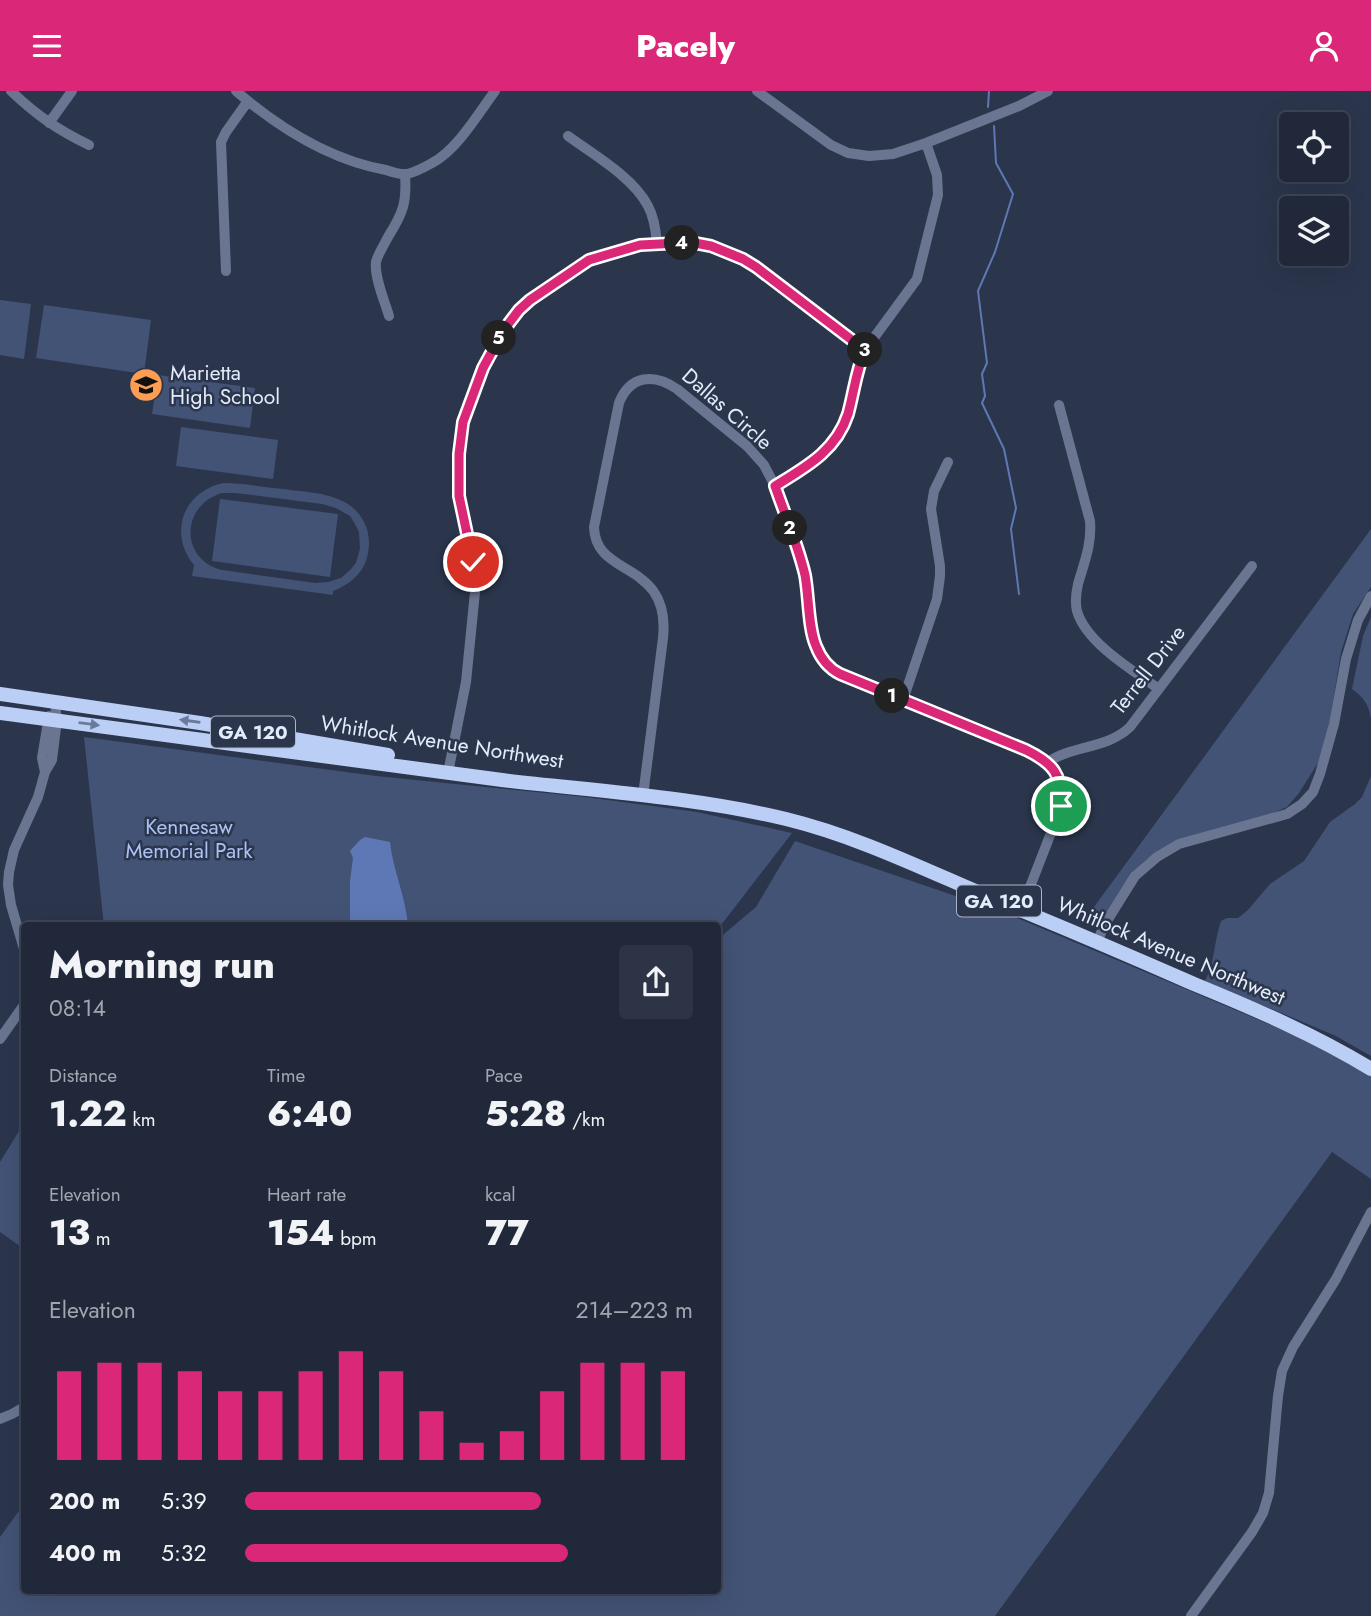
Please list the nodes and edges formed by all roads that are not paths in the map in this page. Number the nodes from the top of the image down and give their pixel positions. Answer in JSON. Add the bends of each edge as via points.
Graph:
{"nodes":[{"id":1,"x":12,"y":91,"type":"edge"},
{"id":2,"x":72,"y":91,"type":"edge"},
{"id":3,"x":236,"y":91,"type":"edge"},
{"id":4,"x":495,"y":91,"type":"edge"},
{"id":5,"x":1048,"y":91,"type":"edge"},
{"id":6,"x":763,"y":93,"type":"edge"},
{"id":7,"x":248,"y":101,"type":"junction"},
{"id":8,"x":49,"y":123,"type":"junction"},
{"id":9,"x":568,"y":135,"type":"dead end"},
{"id":10,"x":926,"y":143,"type":"junction"},
{"id":11,"x":89,"y":145,"type":"dead end"},
{"id":12,"x":405,"y":174,"type":"junction"},
{"id":13,"x":657,"y":244,"type":"junction"},
{"id":14,"x":226,"y":271,"type":"dead end"},
{"id":15,"x":389,"y":316,"type":"dead end"},
{"id":16,"x":865,"y":350,"type":"junction"},
{"id":17,"x":1059,"y":405,"type":"dead end"},
{"id":18,"x":948,"y":462,"type":"dead end"},
{"id":19,"x":775,"y":486,"type":"junction"},
{"id":20,"x":1252,"y":566,"type":"dead end"},
{"id":21,"x":1371,"y":596,"type":"edge"},
{"id":22,"x":1159,"y":689,"type":"junction"},
{"id":23,"x":0,"y":694,"type":"edge"},
{"id":24,"x":903,"y":700,"type":"junction"},
{"id":25,"x":55,"y":703,"type":"junction"},
{"id":26,"x":0,"y":713,"type":"edge"},
{"id":27,"x":53,"y":720,"type":"junction"},
{"id":28,"x":1048,"y":762,"type":"junction"},
{"id":29,"x":449,"y":769,"type":"junction"},
{"id":30,"x":643,"y":796,"type":"junction"},
{"id":31,"x":1021,"y":910,"type":"junction"},
{"id":32,"x":21,"y":939,"type":"edge"},
{"id":33,"x":1097,"y":942,"type":"junction"},
{"id":34,"x":21,"y":1009,"type":"edge"},
{"id":35,"x":0,"y":1039,"type":"edge"},
{"id":36,"x":1371,"y":1069,"type":"edge"},
{"id":37,"x":1371,"y":1212,"type":"edge"},
{"id":38,"x":21,"y":1408,"type":"edge"},
{"id":39,"x":0,"y":1419,"type":"edge"},
{"id":40,"x":1191,"y":1616,"type":"edge"}],
"edges":[{"from":1,"to":8,"type":"street"},
{"from":2,"to":8,"type":"street"},
{"from":3,"to":7,"type":"street"},
{"from":4,"to":12,"type":"street","via":[[446,153]]},
{"from":5,"to":10,"type":"street"},
{"from":6,"to":10,"type":"street","via":[[823,141],[848,153],[885,156]]},
{"from":7,"to":12,"type":"street","via":[[282,126],[349,161]]},
{"from":7,"to":14,"type":"street","via":[[220,147]]},
{"from":8,"to":11,"type":"street"},
{"from":9,"to":13,"type":"street","via":[[640,193],[652,215]]},
{"from":10,"to":16,"type":"street","via":[[935,164],[938,195],[920,270]]},
{"from":12,"to":15,"type":"street","via":[[405,204],[376,264]]},
{"from":13,"to":16,"type":"street","via":[[695,243],[743,259]]},
{"from":13,"to":29,"type":"street","via":[[589,260],[530,300],[503,331],[483,368],[463,422],[459,454],[459,496],[475,592],[466,682]]},
{"from":16,"to":19,"type":"street","via":[[838,435],[819,458]]},
{"from":17,"to":22,"type":"street","via":[[1090,521],[1077,610],[1096,640]]},
{"from":18,"to":24,"type":"street","via":[[931,509],[940,566],[937,599]]},
{"from":19,"to":24,"type":"street","name":"Dallas Circle","via":[[801,559],[814,641],[821,657],[840,674]]},
{"from":19,"to":30,"type":"street","name":"Dallas Circle","via":[[754,453],[665,381],[643,380],[624,393],[594,533],[608,558],[650,586],[663,612]]},
{"from":20,"to":22,"type":"street","name":"Terrell Drive"},
{"from":21,"to":33,"type":"street","via":[[1346,659],[1335,724],[1313,792],[1287,814],[1179,844],[1157,856],[1135,876]]},
{"from":22,"to":28,"type":"street","name":"Terrell Drive","via":[[1121,734]]},
{"from":23,"to":25,"type":"highway","name":"Whitlock Avenue Northwest","number":"GA 120"},
{"from":24,"to":28,"type":"street","name":"Dallas Circle"},
{"from":25,"to":27,"type":"street"},
{"from":29,"to":25,"type":"highway","name":"Whitlock Avenue Northwest","number":"GA 120","one_way":true,"via":[[200,723]]},
{"from":26,"to":27,"type":"highway","name":"Whitlock Avenue Northwest","number":"GA 120"},
{"from":27,"to":29,"type":"highway","name":"Whitlock Avenue Northwest","number":"GA 120","one_way":true},
{"from":27,"to":32,"type":"street","via":[[42,758],[45,772],[9,871],[11,905]]},
{"from":28,"to":31,"type":"street","via":[[1059,785],[1061,806]]},
{"from":29,"to":30,"type":"highway","name":"Whitlock Avenue Northwest","number":"GA 120"},
{"from":30,"to":31,"type":"highway","name":"Whitlock Avenue Northwest","number":"GA 120","via":[[736,809],[814,827]]},
{"from":31,"to":33,"type":"highway","name":"Whitlock Avenue Northwest","number":"GA 120"},
{"from":33,"to":36,"type":"highway","name":"Whitlock Avenue Northwest","number":"GA 120","via":[[1289,1024]]},
{"from":34,"to":35,"type":"street"},
{"from":37,"to":40,"type":"street","via":[[1282,1371],[1263,1513]]},
{"from":38,"to":39,"type":"street"}]}
